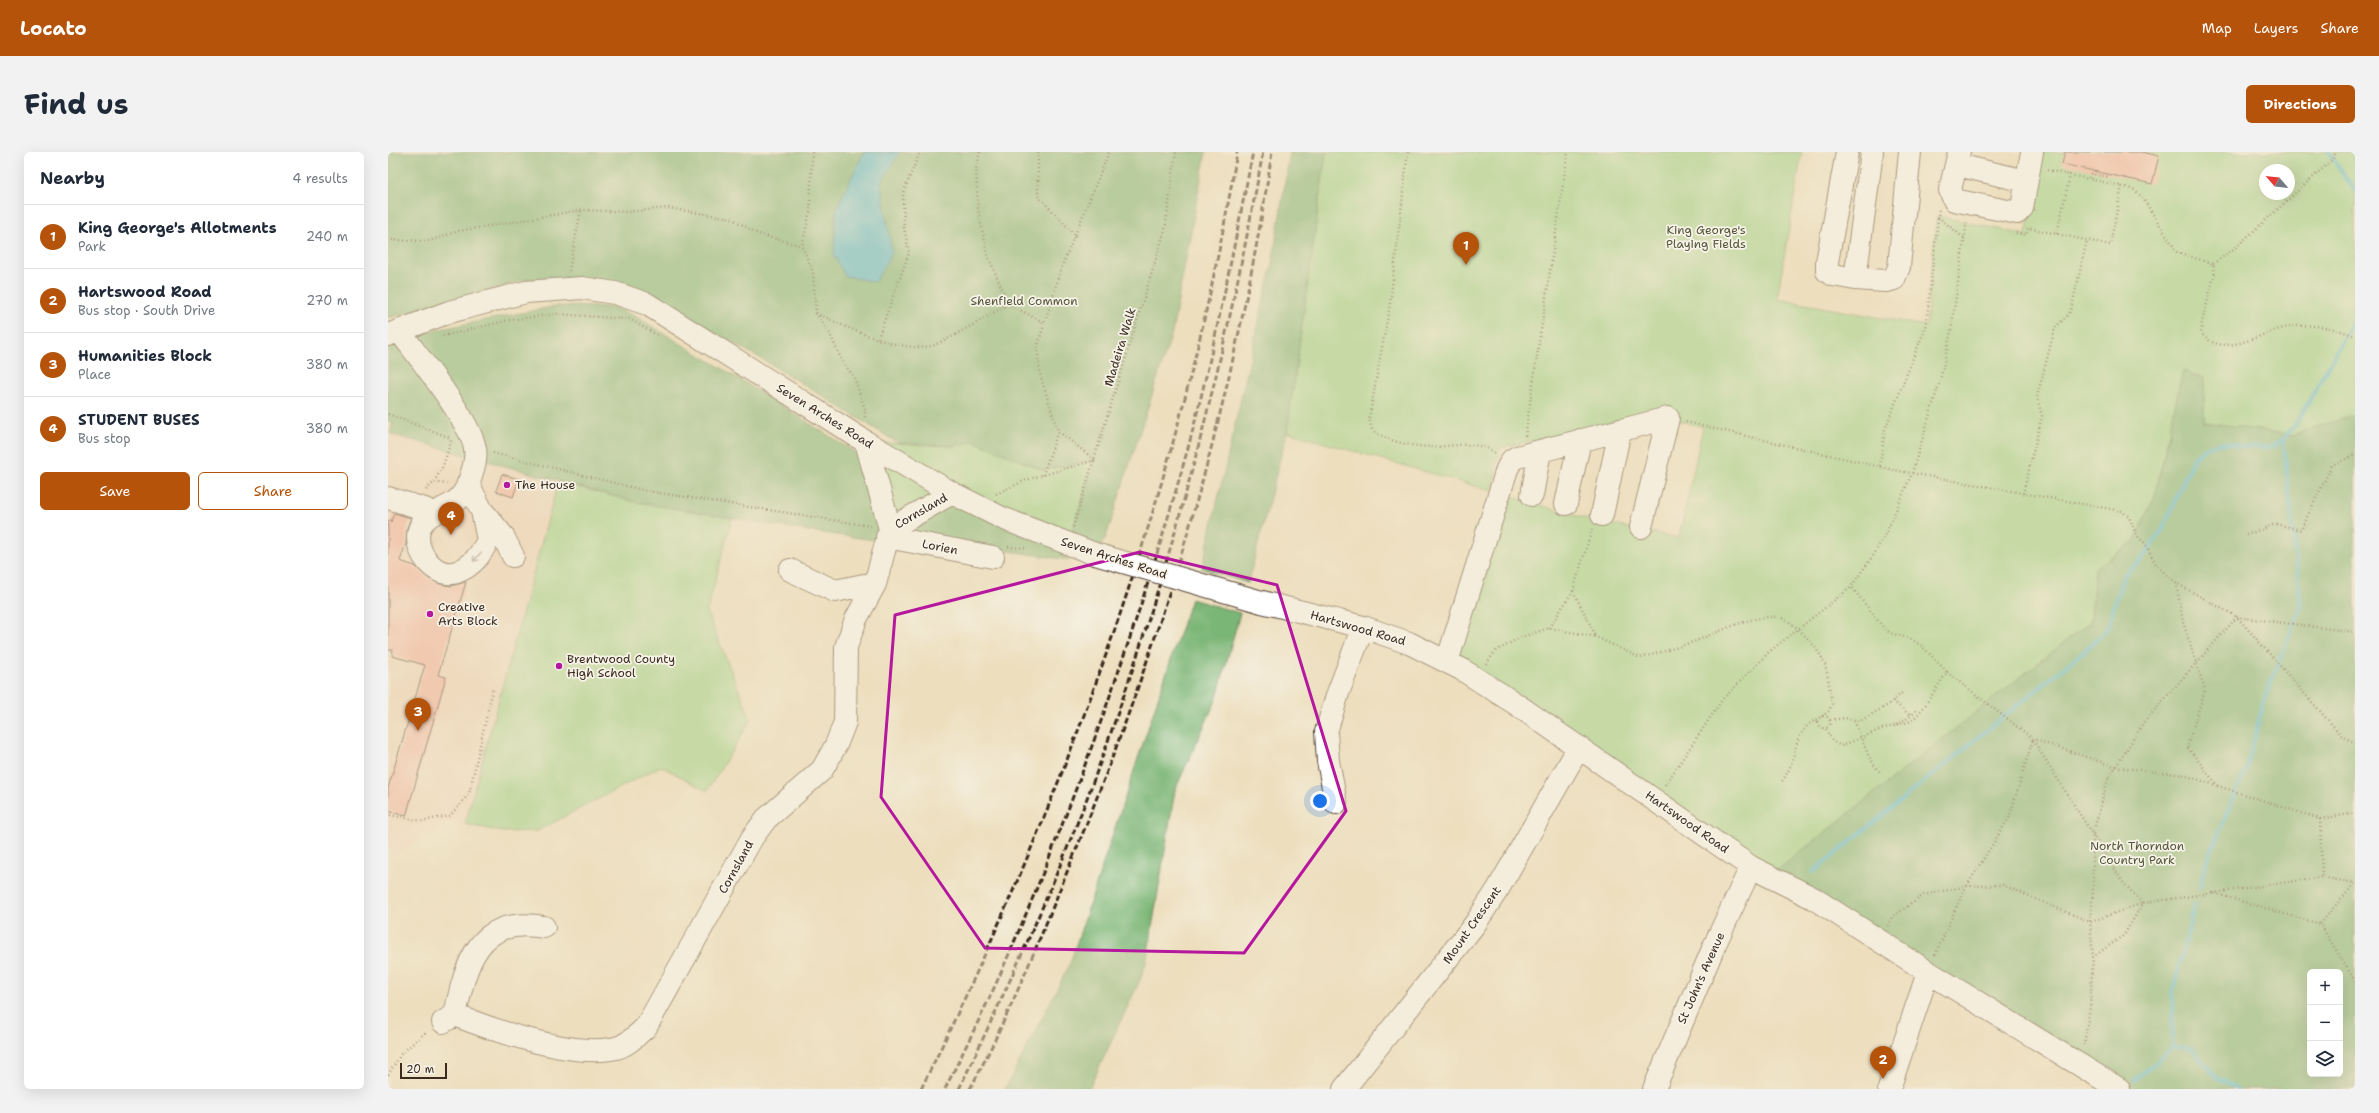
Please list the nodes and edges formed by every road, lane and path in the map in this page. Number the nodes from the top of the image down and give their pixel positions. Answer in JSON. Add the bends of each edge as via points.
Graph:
{"nodes":[{"id":1,"x":812,"y":152,"type":"edge"},
{"id":2,"x":920,"y":152,"type":"edge"},
{"id":3,"x":980,"y":152,"type":"edge"},
{"id":4,"x":1038,"y":152,"type":"edge"},
{"id":5,"x":1109,"y":152,"type":"edge"},
{"id":6,"x":1176,"y":152,"type":"edge"},
{"id":7,"x":1408,"y":152,"type":"edge"},
{"id":8,"x":1568,"y":152,"type":"edge"},
{"id":9,"x":1847,"y":152,"type":"edge"},
{"id":10,"x":1872,"y":152,"type":"edge"},
{"id":11,"x":1910,"y":152,"type":"edge"},
{"id":12,"x":2032,"y":152,"type":"edge"},
{"id":13,"x":2336,"y":152,"type":"edge"},
{"id":14,"x":1958,"y":158,"type":"edge"},
{"id":15,"x":2109,"y":177,"type":"dead end"},
{"id":16,"x":2089,"y":179,"type":"junction"},
{"id":17,"x":2026,"y":181,"type":"junction"},
{"id":18,"x":2122,"y":186,"type":"junction"},
{"id":19,"x":1940,"y":202,"type":"dead end"},
{"id":20,"x":580,"y":210,"type":"junction"},
{"id":21,"x":1937,"y":216,"type":"junction"},
{"id":22,"x":1970,"y":216,"type":"junction"},
{"id":23,"x":2011,"y":232,"type":"dead end"},
{"id":24,"x":1075,"y":234,"type":"junction"},
{"id":25,"x":2057,"y":234,"type":"junction"},
{"id":26,"x":1964,"y":238,"type":"junction"},
{"id":27,"x":388,"y":240,"type":"edge"},
{"id":28,"x":2087,"y":240,"type":"junction"},
{"id":29,"x":802,"y":246,"type":"junction"},
{"id":30,"x":2213,"y":264,"type":"junction"},
{"id":31,"x":1855,"y":279,"type":"junction"},
{"id":32,"x":566,"y":290,"type":"junction"},
{"id":33,"x":1008,"y":304,"type":"junction"},
{"id":34,"x":816,"y":312,"type":"junction"},
{"id":35,"x":1045,"y":323,"type":"junction"},
{"id":36,"x":394,"y":333,"type":"edge"},
{"id":37,"x":439,"y":336,"type":"dead end"},
{"id":38,"x":2354,"y":336,"type":"edge"},
{"id":39,"x":662,"y":337,"type":"dead end"},
{"id":40,"x":878,"y":338,"type":"junction"},
{"id":41,"x":388,"y":414,"type":"edge"},
{"id":42,"x":1668,"y":418,"type":"junction"},
{"id":43,"x":1620,"y":430,"type":"junction"},
{"id":44,"x":1058,"y":431,"type":"junction"},
{"id":45,"x":452,"y":438,"type":"junction"},
{"id":46,"x":1580,"y":440,"type":"junction"},
{"id":47,"x":866,"y":442,"type":"junction"},
{"id":48,"x":476,"y":448,"type":"junction"},
{"id":49,"x":1540,"y":451,"type":"junction"},
{"id":50,"x":2355,"y":455,"type":"edge"},
{"id":51,"x":1518,"y":457,"type":"junction"},
{"id":52,"x":1095,"y":460,"type":"junction"},
{"id":53,"x":1880,"y":466,"type":"junction"},
{"id":54,"x":1912,"y":473,"type":"junction"},
{"id":55,"x":1042,"y":475,"type":"junction"},
{"id":56,"x":1504,"y":479,"type":"junction"},
{"id":57,"x":434,"y":482,"type":"dead end"},
{"id":58,"x":468,"y":483,"type":"junction"},
{"id":59,"x":952,"y":493,"type":"junction"},
{"id":60,"x":2023,"y":494,"type":"junction"},
{"id":61,"x":1532,"y":495,"type":"dead end"},
{"id":62,"x":388,"y":498,"type":"edge"},
{"id":63,"x":1566,"y":504,"type":"dead end"},
{"id":64,"x":974,"y":505,"type":"junction"},
{"id":65,"x":482,"y":511,"type":"junction"},
{"id":66,"x":432,"y":514,"type":"junction"},
{"id":67,"x":1598,"y":518,"type":"joint"},
{"id":68,"x":1641,"y":527,"type":"dead end"},
{"id":69,"x":888,"y":533,"type":"junction"},
{"id":70,"x":2246,"y":535,"type":"dead end"},
{"id":71,"x":1068,"y":544,"type":"junction"},
{"id":72,"x":1032,"y":547,"type":"dead end"},
{"id":73,"x":997,"y":552,"type":"joint"},
{"id":74,"x":513,"y":556,"type":"dead end"},
{"id":75,"x":790,"y":570,"type":"dead end"},
{"id":76,"x":2176,"y":583,"type":"junction"},
{"id":77,"x":875,"y":584,"type":"junction"},
{"id":78,"x":1851,"y":586,"type":"junction"},
{"id":79,"x":1573,"y":590,"type":"junction"},
{"id":80,"x":1262,"y":602,"type":"joint"},
{"id":81,"x":2237,"y":617,"type":"junction"},
{"id":82,"x":1362,"y":628,"type":"junction"},
{"id":83,"x":1549,"y":628,"type":"junction"},
{"id":84,"x":1797,"y":628,"type":"junction"},
{"id":85,"x":2355,"y":632,"type":"edge"},
{"id":86,"x":1596,"y":637,"type":"junction"},
{"id":87,"x":1447,"y":662,"type":"junction"},
{"id":88,"x":2197,"y":663,"type":"junction"},
{"id":89,"x":1947,"y":672,"type":"junction"},
{"id":90,"x":1474,"y":678,"type":"junction"},
{"id":91,"x":493,"y":688,"type":"dead end"},
{"id":92,"x":1902,"y":693,"type":"dead end"},
{"id":93,"x":1894,"y":701,"type":"junction"},
{"id":94,"x":1917,"y":709,"type":"dead end"},
{"id":95,"x":1911,"y":716,"type":"junction"},
{"id":96,"x":1820,"y":717,"type":"junction"},
{"id":97,"x":1830,"y":720,"type":"junction"},
{"id":98,"x":1854,"y":721,"type":"junction"},
{"id":99,"x":1895,"y":726,"type":"junction"},
{"id":100,"x":1826,"y":728,"type":"junction"},
{"id":101,"x":1863,"y":737,"type":"junction"},
{"id":102,"x":2033,"y":739,"type":"junction"},
{"id":103,"x":2355,"y":743,"type":"edge"},
{"id":104,"x":1579,"y":747,"type":"junction"},
{"id":105,"x":2116,"y":767,"type":"junction"},
{"id":106,"x":1880,"y":772,"type":"dead end"},
{"id":107,"x":1782,"y":780,"type":"dead end"},
{"id":108,"x":2219,"y":786,"type":"junction"},
{"id":109,"x":1655,"y":800,"type":"junction"},
{"id":110,"x":1336,"y":802,"type":"dead end"},
{"id":111,"x":2355,"y":814,"type":"edge"},
{"id":112,"x":390,"y":815,"type":"dead end"},
{"id":113,"x":2320,"y":819,"type":"junction"},
{"id":114,"x":2093,"y":833,"type":"junction"},
{"id":115,"x":1751,"y":867,"type":"junction"},
{"id":116,"x":2322,"y":876,"type":"junction"},
{"id":117,"x":2355,"y":883,"type":"edge"},
{"id":118,"x":1966,"y":886,"type":"junction"},
{"id":119,"x":2213,"y":893,"type":"junction"},
{"id":120,"x":2143,"y":903,"type":"junction"},
{"id":121,"x":2090,"y":922,"type":"junction"},
{"id":122,"x":2320,"y":924,"type":"junction"},
{"id":123,"x":544,"y":927,"type":"dead end"},
{"id":124,"x":1887,"y":928,"type":"dead end"},
{"id":125,"x":2093,"y":957,"type":"junction"},
{"id":126,"x":1928,"y":972,"type":"junction"},
{"id":127,"x":2355,"y":981,"type":"edge"},
{"id":128,"x":449,"y":1019,"type":"junction"},
{"id":129,"x":2080,"y":1065,"type":"junction"},
{"id":130,"x":388,"y":1075,"type":"edge"},
{"id":131,"x":2106,"y":1085,"type":"edge"},
{"id":132,"x":1344,"y":1089,"type":"edge"},
{"id":133,"x":1654,"y":1089,"type":"edge"},
{"id":134,"x":1889,"y":1089,"type":"edge"}],
"edges":[{"from":1,"to":29,"type":"path","via":[[810,211]]},
{"from":2,"to":40,"type":"path","via":[[903,193],[904,227],[909,253]]},
{"from":3,"to":33,"type":"path","via":[[976,169],[978,209],[987,253]]},
{"from":4,"to":24,"type":"path","via":[[1038,196]]},
{"from":5,"to":24,"type":"path"},
{"from":6,"to":52,"type":"path","name":"Madeira Walk","via":[[1165,230]]},
{"from":7,"to":56,"type":"path","via":[[1390,304],[1369,419],[1372,430],[1393,442],[1484,447],[1498,456]]},
{"from":8,"to":51,"type":"path","via":[[1523,448]]},
{"from":9,"to":31,"type":"street","via":[[1827,271],[1833,275]]},
{"from":10,"to":31,"type":"street"},
{"from":11,"to":31,"type":"street","via":[[1900,266],[1894,279],[1886,282]]},
{"from":12,"to":17,"type":"street"},
{"from":13,"to":30,"type":"path","via":[[2333,159],[2222,260]]},
{"from":14,"to":17,"type":"street"},
{"from":14,"to":22,"type":"street","via":[[1951,194]]},
{"from":15,"to":16,"type":"path","via":[[2091,174]]},
{"from":16,"to":18,"type":"path"},
{"from":16,"to":25,"type":"path","via":[[2070,175]]},
{"from":17,"to":22,"type":"street","via":[[2022,208],[2017,213]]},
{"from":18,"to":28,"type":"path","via":[[2110,245]]},
{"from":18,"to":30,"type":"path","via":[[2135,190],[2142,197],[2177,252]]},
{"from":19,"to":21,"type":"path"},
{"from":20,"to":27,"type":"path","via":[[459,231],[429,241]]},
{"from":20,"to":29,"type":"path","via":[[627,212],[667,208],[731,218],[758,234]]},
{"from":20,"to":32,"type":"path"},
{"from":21,"to":26,"type":"path"},
{"from":21,"to":53,"type":"path","via":[[1926,326],[1885,429]]},
{"from":22,"to":26,"type":"path"},
{"from":23,"to":25,"type":"path","via":[[2026,235],[2028,228]]},
{"from":24,"to":35,"type":"path","via":[[1061,269]]},
{"from":25,"to":28,"type":"path"},
{"from":26,"to":54,"type":"path","via":[[1945,359]]},
{"from":28,"to":60,"type":"path","via":[[2072,306],[2069,314],[2055,328],[2037,397],[2042,416]]},
{"from":29,"to":34,"type":"path","via":[[813,272]]},
{"from":30,"to":38,"type":"path","via":[[2215,272],[2201,332],[2207,340],[2225,345],[2238,344],[2289,327],[2309,326],[2341,331]]},
{"from":32,"to":36,"type":"street","name":"Seven Arches Road","via":[[526,292],[463,308]]},
{"from":32,"to":47,"type":"street","name":"Seven Arches Road","via":[[582,288],[615,293],[647,304]]},
{"from":33,"to":35,"type":"path"},
{"from":33,"to":40,"type":"path","via":[[928,347]]},
{"from":34,"to":40,"type":"path"},
{"from":34,"to":47,"type":"path","via":[[829,332],[842,361],[854,377],[865,409]]},
{"from":35,"to":44,"type":"path","via":[[1038,348],[1041,378]]},
{"from":36,"to":48,"type":"street","via":[[464,423]]},
{"from":37,"to":39,"type":"path","via":[[509,320],[557,314],[629,319]]},
{"from":41,"to":45,"type":"path"},
{"from":42,"to":43,"type":"street"},
{"from":42,"to":53,"type":"path"},
{"from":42,"to":68,"type":"street"},
{"from":43,"to":46,"type":"street"},
{"from":43,"to":67,"type":"street"},
{"from":44,"to":52,"type":"path"},
{"from":44,"to":55,"type":"path"},
{"from":45,"to":48,"type":"path"},
{"from":45,"to":57,"type":"path","via":[[443,466]]},
{"from":46,"to":49,"type":"street"},
{"from":46,"to":63,"type":"street"},
{"from":47,"to":59,"type":"street","name":"Seven Arches Road"},
{"from":47,"to":69,"type":"street","name":"Cornsland"},
{"from":48,"to":58,"type":"street","via":[[476,459]]},
{"from":48,"to":69,"type":"path","via":[[647,491]]},
{"from":49,"to":51,"type":"street"},
{"from":49,"to":61,"type":"street"},
{"from":50,"to":70,"type":"path","via":[[2332,465],[2302,530],[2276,524]]},
{"from":51,"to":56,"type":"street","via":[[1509,464]]},
{"from":52,"to":55,"type":"path"},
{"from":52,"to":71,"type":"path","name":"Madeira Walk"},
{"from":53,"to":54,"type":"path"},
{"from":54,"to":60,"type":"path"},
{"from":54,"to":78,"type":"path","via":[[1888,529],[1873,556]]},
{"from":55,"to":64,"type":"path"},
{"from":56,"to":87,"type":"street"},
{"from":58,"to":65,"type":"street"},
{"from":58,"to":66,"type":"street","via":[[458,500]]},
{"from":59,"to":64,"type":"street","name":"Seven Arches Road"},
{"from":59,"to":69,"type":"street","name":"Cornsland"},
{"from":60,"to":76,"type":"path","via":[[2122,511],[2130,517],[2137,536],[2145,543],[2157,566]]},
{"from":62,"to":66,"type":"street","via":[[425,509]]},
{"from":64,"to":71,"type":"street","name":"Seven Arches Road"},
{"from":65,"to":66,"type":"street","one_way":true,"via":[[488,540],[482,551],[474,562],[457,572],[447,573],[432,566],[420,553],[420,528],[423,521]]},
{"from":65,"to":74,"type":"street","via":[[503,536]]},
{"from":67,"to":79,"type":"path"},
{"from":69,"to":73,"type":"street","name":"Lorien"},
{"from":69,"to":77,"type":"street","name":"Cornsland"},
{"from":71,"to":80,"type":"street","name":"Seven Arches Road","bridge":true},
{"from":72,"to":73,"type":"path"},
{"from":75,"to":77,"type":"street","via":[[835,591]]},
{"from":76,"to":81,"type":"path"},
{"from":76,"to":88,"type":"path","via":[[2183,622]]},
{"from":77,"to":128,"type":"street","name":"Cornsland","via":[[856,619],[846,647],[845,722],[836,745],[822,770],[766,819],[752,838],[646,1027],[617,1048],[590,1051],[573,1050]]},
{"from":78,"to":84,"type":"path"},
{"from":78,"to":89,"type":"path","via":[[1883,627],[1890,633],[1911,639],[1922,646]]},
{"from":79,"to":83,"type":"path"},
{"from":79,"to":86,"type":"path"},
{"from":80,"to":82,"type":"street","name":"Hartswood Road"},
{"from":81,"to":85,"type":"path"},
{"from":81,"to":88,"type":"path"},
{"from":81,"to":103,"type":"path","via":[[2342,736]]},
{"from":82,"to":87,"type":"street","name":"Hartswood Road","via":[[1409,643]]},
{"from":82,"to":110,"type":"street","via":[[1326,732],[1328,761]]},
{"from":83,"to":86,"type":"path"},
{"from":83,"to":90,"type":"path","via":[[1519,638],[1496,651]]},
{"from":84,"to":86,"type":"path","via":[[1778,617],[1762,618],[1640,658]]},
{"from":84,"to":96,"type":"path","via":[[1824,661],[1832,704],[1830,711]]},
{"from":84,"to":109,"type":"path","via":[[1769,652],[1722,700]]},
{"from":87,"to":90,"type":"street","name":"Hartswood Road"},
{"from":88,"to":105,"type":"path","via":[[2144,722]]},
{"from":88,"to":108,"type":"path","via":[[2205,690],[2186,747]]},
{"from":89,"to":99,"type":"path","via":[[1919,714],[1912,721]]},
{"from":89,"to":102,"type":"path"},
{"from":90,"to":104,"type":"street","name":"Hartswood Road"},
{"from":91,"to":112,"type":"path","via":[[469,794],[450,816],[422,821]]},
{"from":92,"to":93,"type":"path"},
{"from":93,"to":95,"type":"path"},
{"from":93,"to":98,"type":"path","via":[[1866,718]]},
{"from":94,"to":95,"type":"path"},
{"from":95,"to":99,"type":"path"},
{"from":96,"to":97,"type":"path","via":[[1827,717]]},
{"from":96,"to":100,"type":"path","via":[[1818,726]]},
{"from":96,"to":107,"type":"path","via":[[1802,731],[1791,767]]},
{"from":97,"to":98,"type":"path","via":[[1845,718]]},
{"from":97,"to":100,"type":"path"},
{"from":98,"to":101,"type":"path"},
{"from":99,"to":101,"type":"path"},
{"from":100,"to":101,"type":"path","via":[[1832,741],[1841,746]]},
{"from":101,"to":106,"type":"path","via":[[1871,762]]},
{"from":102,"to":105,"type":"path"},
{"from":102,"to":114,"type":"path"},
{"from":102,"to":118,"type":"path","via":[[2009,818]]},
{"from":104,"to":109,"type":"street","name":"Hartswood Road"},
{"from":104,"to":132,"type":"street","name":"Mount Crescent","via":[[1498,889],[1475,924]]},
{"from":105,"to":108,"type":"path","via":[[2184,775]]},
{"from":105,"to":114,"type":"path","via":[[2108,779]]},
{"from":108,"to":113,"type":"path"},
{"from":109,"to":115,"type":"street","name":"Hartswood Road"},
{"from":111,"to":113,"type":"path"},
{"from":113,"to":116,"type":"path"},
{"from":114,"to":120,"type":"path","via":[[2124,884]]},
{"from":114,"to":121,"type":"path"},
{"from":115,"to":126,"type":"street","name":"Hartswood Road","via":[[1813,898]]},
{"from":115,"to":133,"type":"street","name":"St John's Avenue","via":[[1715,944]]},
{"from":116,"to":117,"type":"path"},
{"from":116,"to":119,"type":"path"},
{"from":117,"to":122,"type":"path"},
{"from":118,"to":121,"type":"path","via":[[2003,885]]},
{"from":118,"to":124,"type":"path","via":[[1924,895],[1892,917]]},
{"from":118,"to":126,"type":"path"},
{"from":119,"to":120,"type":"path"},
{"from":119,"to":122,"type":"path"},
{"from":120,"to":121,"type":"path"},
{"from":120,"to":125,"type":"path","via":[[2124,935]]},
{"from":121,"to":125,"type":"path"},
{"from":122,"to":127,"type":"path"},
{"from":123,"to":128,"type":"street","via":[[525,924],[500,929],[474,952]]},
{"from":125,"to":129,"type":"path","via":[[2090,1007]]},
{"from":126,"to":129,"type":"street","name":"Hartswood Road"},
{"from":126,"to":134,"type":"street"},
{"from":128,"to":130,"type":"path","via":[[423,1034],[401,1054]]},
{"from":129,"to":131,"type":"street","name":"Hartswood Road"}]}
